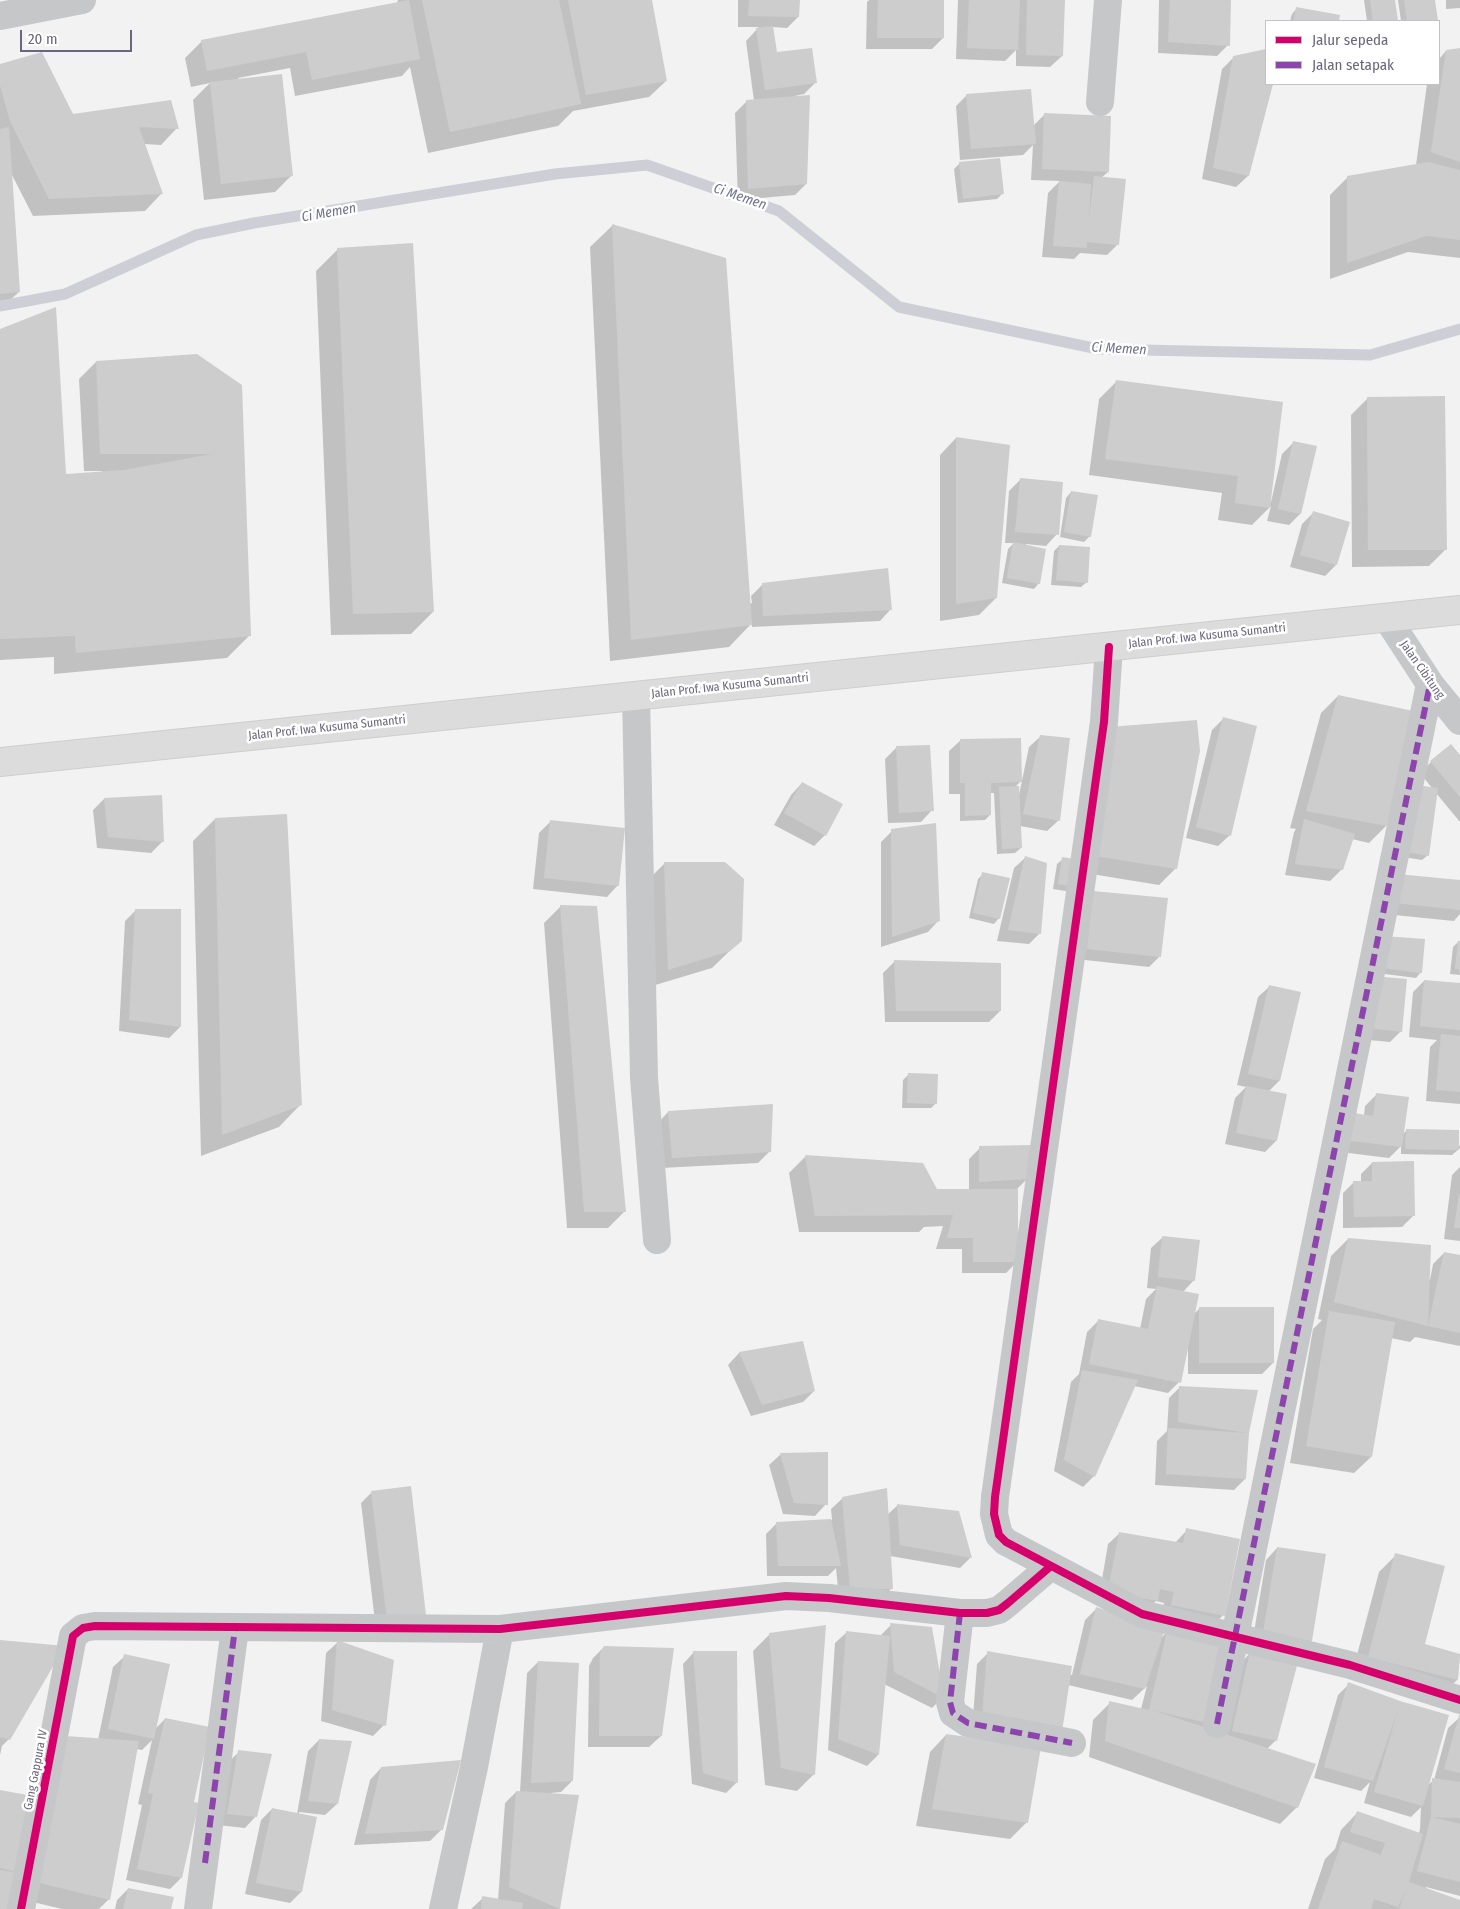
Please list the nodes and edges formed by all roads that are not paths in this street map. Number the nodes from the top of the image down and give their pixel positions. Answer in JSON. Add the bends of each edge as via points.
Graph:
{"nodes":[{"id":1,"x":82,"y":0,"type":"edge"},
{"id":2,"x":1108,"y":0,"type":"edge"},
{"id":3,"x":0,"y":16,"type":"edge"},
{"id":4,"x":1100,"y":102,"type":"dead end"},
{"id":5,"x":1460,"y":610,"type":"edge"},
{"id":6,"x":1387,"y":618,"type":"junction"},
{"id":7,"x":1109,"y":646,"type":"junction"},
{"id":8,"x":1430,"y":684,"type":"junction"},
{"id":9,"x":636,"y":696,"type":"junction"},
{"id":10,"x":1460,"y":721,"type":"edge"},
{"id":11,"x":0,"y":762,"type":"edge"},
{"id":12,"x":657,"y":1240,"type":"dead end"},
{"id":13,"x":1051,"y":1566,"type":"junction"},
{"id":14,"x":960,"y":1613,"type":"junction"},
{"id":15,"x":235,"y":1628,"type":"junction"},
{"id":16,"x":500,"y":1629,"type":"junction"},
{"id":17,"x":1236,"y":1638,"type":"junction"},
{"id":18,"x":1460,"y":1700,"type":"edge"},
{"id":19,"x":1217,"y":1724,"type":"dead end"},
{"id":20,"x":1072,"y":1743,"type":"dead end"},
{"id":21,"x":21,"y":1909,"type":"edge"},
{"id":22,"x":198,"y":1909,"type":"edge"},
{"id":23,"x":443,"y":1909,"type":"edge"}],
"edges":[{"from":1,"to":3,"type":"street"},
{"from":2,"to":4,"type":"street"},
{"from":5,"to":6,"type":"main road","name":"Jalan Prof. Iwa Kusuma Sumantri"},
{"from":6,"to":7,"type":"main road","name":"Jalan Prof. Iwa Kusuma Sumantri"},
{"from":6,"to":8,"type":"street","name":"Jalan Cibitung"},
{"from":7,"to":9,"type":"main road","name":"Jalan Prof. Iwa Kusuma Sumantri"},
{"from":7,"to":13,"type":"street","via":[[1104,722],[994,1514],[999,1535],[1006,1542]]},
{"from":8,"to":10,"type":"street","name":"Jalan Cibitung"},
{"from":8,"to":17,"type":"street"},
{"from":9,"to":11,"type":"main road","name":"Jalan Prof. Iwa Kusuma Sumantri"},
{"from":9,"to":12,"type":"street","via":[[644,1078]]},
{"from":13,"to":14,"type":"street","via":[[999,1610]]},
{"from":13,"to":17,"type":"street","via":[[1142,1614]]},
{"from":14,"to":16,"type":"street","via":[[786,1596]]},
{"from":14,"to":20,"type":"street","via":[[950,1702],[953,1713],[968,1723]]},
{"from":15,"to":16,"type":"street"},
{"from":15,"to":21,"type":"street","name":"Gang Gappura IV","via":[[95,1626],[83,1628],[73,1636]]},
{"from":15,"to":22,"type":"street"},
{"from":16,"to":23,"type":"street"},
{"from":17,"to":18,"type":"street","via":[[1350,1665]]},
{"from":17,"to":19,"type":"street"}]}
